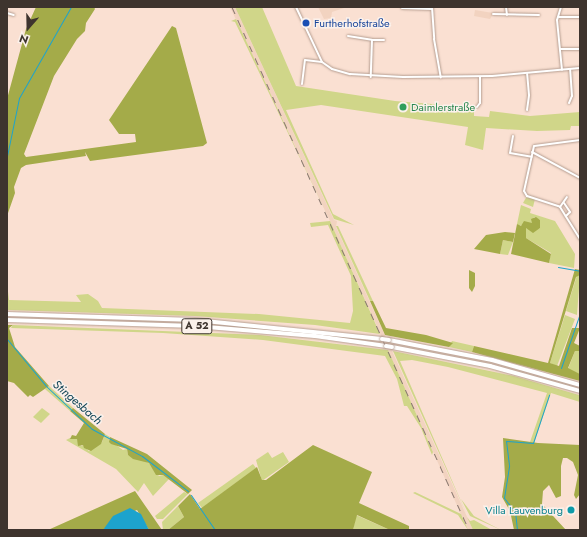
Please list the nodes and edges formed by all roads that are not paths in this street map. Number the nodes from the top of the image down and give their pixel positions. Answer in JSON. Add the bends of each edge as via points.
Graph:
{"nodes":[{"id":1,"x":296,"y":7,"type":"edge"},
{"id":2,"x":506,"y":7,"type":"edge"},
{"id":3,"x":561,"y":7,"type":"edge"},
{"id":4,"x":402,"y":8,"type":"edge"},
{"id":5,"x":432,"y":8,"type":"edge"},
{"id":6,"x":7,"y":12,"type":"edge"},
{"id":7,"x":493,"y":14,"type":"dead end"},
{"id":8,"x":14,"y":15,"type":"dead end"},
{"id":9,"x":507,"y":15,"type":"junction"},
{"id":10,"x":539,"y":15,"type":"dead end"},
{"id":11,"x":559,"y":17,"type":"junction"},
{"id":12,"x":580,"y":17,"type":"edge"},
{"id":13,"x":348,"y":36,"type":"dead end"},
{"id":14,"x":372,"y":40,"type":"junction"},
{"id":15,"x":384,"y":40,"type":"dead end"},
{"id":16,"x":560,"y":49,"type":"junction"},
{"id":17,"x":580,"y":49,"type":"edge"},
{"id":18,"x":322,"y":62,"type":"junction"},
{"id":19,"x":580,"y":68,"type":"edge"},
{"id":20,"x":562,"y":70,"type":"junction"},
{"id":21,"x":570,"y":70,"type":"junction"},
{"id":22,"x":527,"y":74,"type":"junction"},
{"id":23,"x":371,"y":76,"type":"junction"},
{"id":24,"x":441,"y":77,"type":"junction"},
{"id":25,"x":480,"y":77,"type":"junction"},
{"id":26,"x":302,"y":84,"type":"dead end"},
{"id":27,"x":569,"y":103,"type":"dead end"},
{"id":28,"x":477,"y":107,"type":"dead end"},
{"id":29,"x":527,"y":110,"type":"dead end"},
{"id":30,"x":513,"y":136,"type":"dead end"},
{"id":31,"x":580,"y":140,"type":"edge"},
{"id":32,"x":532,"y":152,"type":"junction"},
{"id":33,"x":532,"y":157,"type":"junction"},
{"id":34,"x":580,"y":178,"type":"edge"},
{"id":35,"x":567,"y":198,"type":"dead end"},
{"id":36,"x":564,"y":203,"type":"junction"},
{"id":37,"x":560,"y":207,"type":"junction"},
{"id":38,"x":566,"y":216,"type":"junction"},
{"id":39,"x":580,"y":239,"type":"edge"},
{"id":40,"x":7,"y":314,"type":"edge"},
{"id":41,"x":7,"y":320,"type":"edge"},
{"id":42,"x":580,"y":385,"type":"edge"},
{"id":43,"x":580,"y":392,"type":"edge"}],
"edges":[{"from":1,"to":18,"type":"street"},
{"from":2,"to":9,"type":"street"},
{"from":3,"to":11,"type":"street"},
{"from":4,"to":5,"type":"street"},
{"from":5,"to":24,"type":"street"},
{"from":6,"to":8,"type":"street"},
{"from":7,"to":9,"type":"street"},
{"from":9,"to":10,"type":"street"},
{"from":11,"to":12,"type":"street"},
{"from":11,"to":16,"type":"street"},
{"from":13,"to":14,"type":"street"},
{"from":14,"to":15,"type":"street"},
{"from":14,"to":23,"type":"street"},
{"from":16,"to":17,"type":"street"},
{"from":16,"to":20,"type":"street"},
{"from":18,"to":23,"type":"street","via":[[339,72]]},
{"from":18,"to":26,"type":"street","via":[[305,60]]},
{"from":19,"to":21,"type":"street"},
{"from":20,"to":21,"type":"street"},
{"from":20,"to":22,"type":"street"},
{"from":21,"to":27,"type":"street","via":[[572,96]]},
{"from":22,"to":25,"type":"street"},
{"from":22,"to":29,"type":"street"},
{"from":23,"to":24,"type":"street"},
{"from":24,"to":25,"type":"street"},
{"from":25,"to":28,"type":"street","via":[[480,103]]},
{"from":30,"to":33,"type":"street","via":[[510,152]]},
{"from":31,"to":32,"type":"street","via":[[535,146]]},
{"from":32,"to":33,"type":"street"},
{"from":32,"to":34,"type":"street"},
{"from":33,"to":37,"type":"street","via":[[526,195]]},
{"from":35,"to":36,"type":"street"},
{"from":36,"to":37,"type":"street"},
{"from":36,"to":38,"type":"street","via":[[570,212]]},
{"from":37,"to":38,"type":"street"},
{"from":38,"to":39,"type":"street"},
{"from":40,"to":42,"type":"highway","number":"A 52","bridge":true,"via":[[195,320],[382,338],[492,360]]},
{"from":41,"to":43,"type":"highway","number":"A 52","bridge":true,"via":[[195,326],[392,346],[490,366]]}]}
